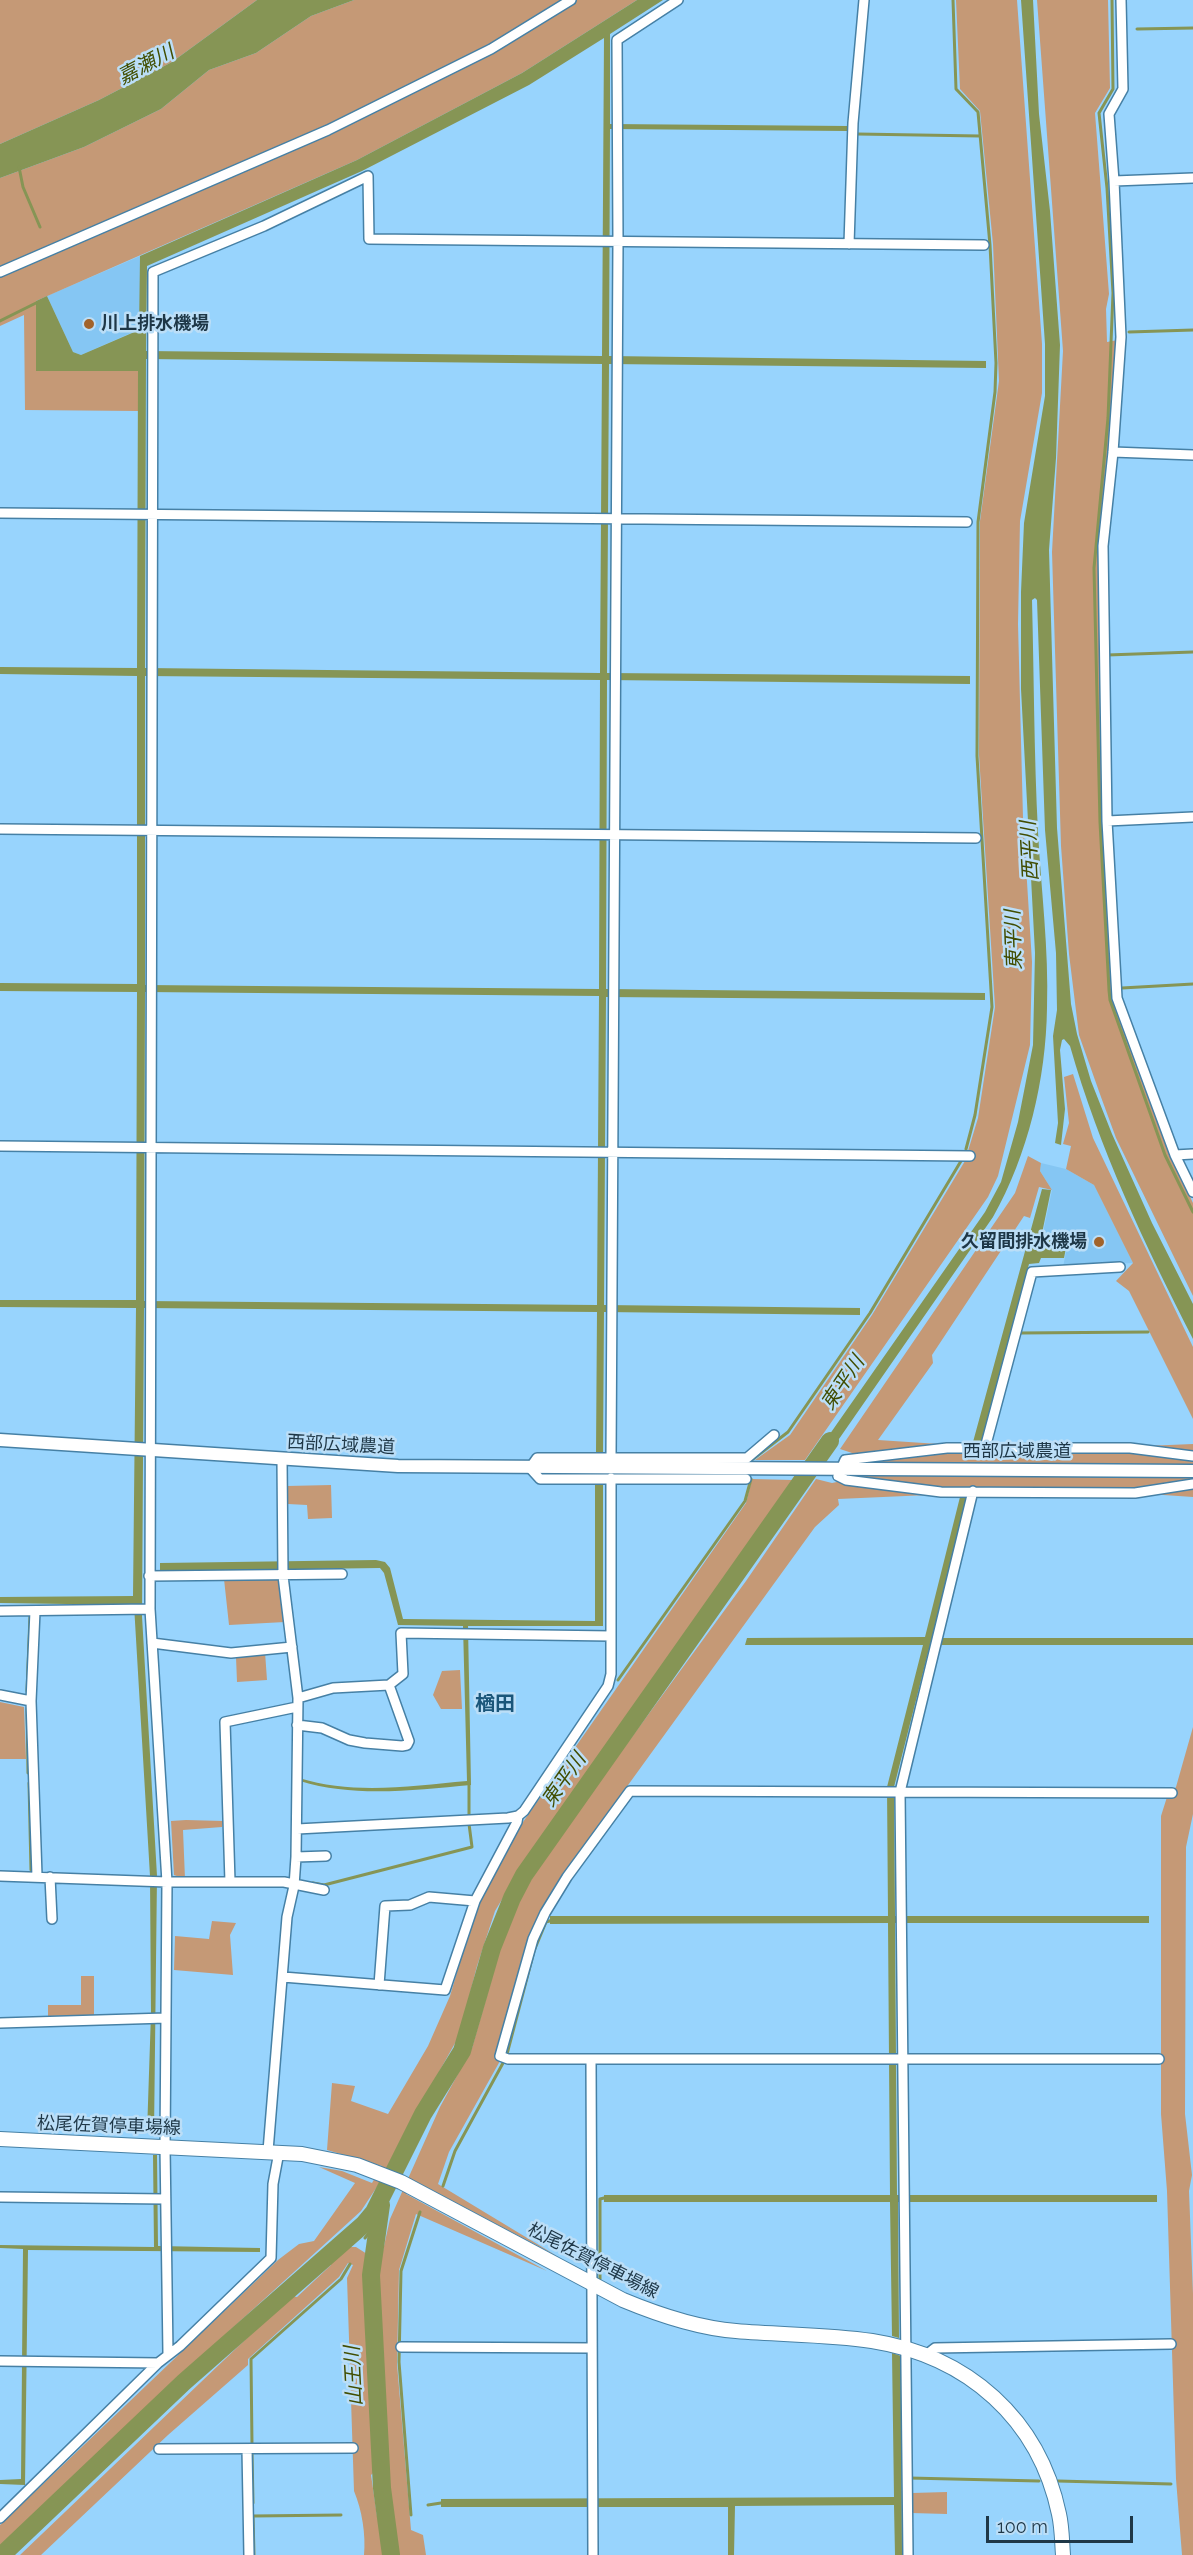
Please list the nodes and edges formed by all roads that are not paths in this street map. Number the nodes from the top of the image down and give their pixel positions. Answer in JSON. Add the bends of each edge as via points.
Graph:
{"nodes":[{"id":1,"x":571,"y":0,"type":"edge"},
{"id":2,"x":678,"y":0,"type":"edge"},
{"id":3,"x":864,"y":0,"type":"edge"},
{"id":4,"x":1121,"y":0,"type":"edge"},
{"id":5,"x":1193,"y":178,"type":"edge"},
{"id":6,"x":1114,"y":181,"type":"junction"},
{"id":7,"x":615,"y":242,"type":"junction"},
{"id":8,"x":849,"y":244,"type":"junction"},
{"id":9,"x":984,"y":245,"type":"dead end"},
{"id":10,"x":0,"y":272,"type":"edge"},
{"id":11,"x":1113,"y":452,"type":"junction"},
{"id":12,"x":1193,"y":455,"type":"edge"},
{"id":13,"x":0,"y":513,"type":"edge"},
{"id":14,"x":152,"y":513,"type":"junction"},
{"id":15,"x":613,"y":519,"type":"junction"},
{"id":16,"x":967,"y":522,"type":"dead end"},
{"id":17,"x":1193,"y":817,"type":"edge"},
{"id":18,"x":1107,"y":821,"type":"junction"},
{"id":19,"x":0,"y":829,"type":"edge"},
{"id":20,"x":151,"y":831,"type":"junction"},
{"id":21,"x":611,"y":835,"type":"junction"},
{"id":22,"x":976,"y":838,"type":"dead end"},
{"id":23,"x":0,"y":1146,"type":"edge"},
{"id":24,"x":149,"y":1147,"type":"junction"},
{"id":25,"x":609,"y":1152,"type":"junction"},
{"id":26,"x":1193,"y":1154,"type":"edge"},
{"id":27,"x":1175,"y":1155,"type":"junction"},
{"id":28,"x":970,"y":1156,"type":"dead end"},
{"id":29,"x":1193,"y":1192,"type":"edge"},
{"id":30,"x":1120,"y":1267,"type":"dead end"},
{"id":31,"x":774,"y":1435,"type":"dead end"},
{"id":32,"x":0,"y":1440,"type":"edge"},
{"id":33,"x":985,"y":1448,"type":"junction"},
{"id":34,"x":149,"y":1450,"type":"junction"},
{"id":35,"x":1193,"y":1456,"type":"edge"},
{"id":36,"x":611,"y":1458,"type":"junction"},
{"id":37,"x":282,"y":1459,"type":"junction"},
{"id":38,"x":530,"y":1468,"type":"junction"},
{"id":39,"x":841,"y":1469,"type":"junction"},
{"id":40,"x":1193,"y":1471,"type":"edge"},
{"id":41,"x":611,"y":1478,"type":"junction"},
{"id":42,"x":746,"y":1479,"type":"dead end"},
{"id":43,"x":1193,"y":1484,"type":"edge"},
{"id":44,"x":974,"y":1491,"type":"junction"},
{"id":45,"x":283,"y":1574,"type":"junction"},
{"id":46,"x":342,"y":1574,"type":"dead end"},
{"id":47,"x":150,"y":1576,"type":"junction"},
{"id":48,"x":147,"y":1609,"type":"junction"},
{"id":49,"x":0,"y":1611,"type":"edge"},
{"id":50,"x":35,"y":1611,"type":"junction"},
{"id":51,"x":611,"y":1636,"type":"junction"},
{"id":52,"x":152,"y":1643,"type":"junction"},
{"id":53,"x":292,"y":1647,"type":"junction"},
{"id":54,"x":389,"y":1685,"type":"junction"},
{"id":55,"x":0,"y":1695,"type":"edge"},
{"id":56,"x":31,"y":1701,"type":"junction"},
{"id":57,"x":297,"y":1702,"type":"junction"},
{"id":58,"x":297,"y":1725,"type":"junction"},
{"id":59,"x":900,"y":1792,"type":"junction"},
{"id":60,"x":1172,"y":1793,"type":"dead end"},
{"id":61,"x":518,"y":1816,"type":"junction"},
{"id":62,"x":297,"y":1829,"type":"junction"},
{"id":63,"x":326,"y":1856,"type":"dead end"},
{"id":64,"x":296,"y":1857,"type":"junction"},
{"id":65,"x":0,"y":1876,"type":"edge"},
{"id":66,"x":37,"y":1876,"type":"junction"},
{"id":67,"x":50,"y":1877,"type":"junction"},
{"id":68,"x":164,"y":1882,"type":"junction"},
{"id":69,"x":230,"y":1882,"type":"junction"},
{"id":70,"x":294,"y":1886,"type":"junction"},
{"id":71,"x":324,"y":1890,"type":"dead end"},
{"id":72,"x":475,"y":1901,"type":"junction"},
{"id":73,"x":52,"y":1919,"type":"dead end"},
{"id":74,"x":283,"y":1977,"type":"junction"},
{"id":75,"x":379,"y":1984,"type":"junction"},
{"id":76,"x":163,"y":2018,"type":"junction"},
{"id":77,"x":0,"y":2023,"type":"edge"},
{"id":78,"x":902,"y":2058,"type":"junction"},
{"id":79,"x":591,"y":2059,"type":"junction"},
{"id":80,"x":1159,"y":2059,"type":"dead end"},
{"id":81,"x":0,"y":2139,"type":"edge"},
{"id":82,"x":165,"y":2147,"type":"junction"},
{"id":83,"x":273,"y":2152,"type":"junction"},
{"id":84,"x":0,"y":2197,"type":"edge"},
{"id":85,"x":159,"y":2198,"type":"junction"},
{"id":86,"x":592,"y":2284,"type":"junction"},
{"id":87,"x":1171,"y":2344,"type":"dead end"},
{"id":88,"x":401,"y":2347,"type":"dead end"},
{"id":89,"x":592,"y":2348,"type":"junction"},
{"id":90,"x":904,"y":2348,"type":"junction"},
{"id":91,"x":168,"y":2354,"type":"junction"},
{"id":92,"x":926,"y":2355,"type":"junction"},
{"id":93,"x":0,"y":2361,"type":"edge"},
{"id":94,"x":158,"y":2363,"type":"junction"},
{"id":95,"x":353,"y":2448,"type":"dead end"},
{"id":96,"x":159,"y":2449,"type":"dead end"},
{"id":97,"x":247,"y":2449,"type":"junction"},
{"id":98,"x":0,"y":2518,"type":"edge"},
{"id":99,"x":249,"y":2555,"type":"edge"},
{"id":100,"x":593,"y":2555,"type":"edge"},
{"id":101,"x":908,"y":2555,"type":"edge"},
{"id":102,"x":1063,"y":2555,"type":"edge"}],
"edges":[{"from":1,"to":10,"type":"street","via":[[491,49],[328,130]]},
{"from":2,"to":7,"type":"street","via":[[617,40]]},
{"from":3,"to":8,"type":"street","via":[[853,123]]},
{"from":4,"to":6,"type":"street","via":[[1123,89],[1109,114]]},
{"from":5,"to":6,"type":"street"},
{"from":6,"to":11,"type":"street","via":[[1121,338]]},
{"from":7,"to":8,"type":"street"},
{"from":7,"to":14,"type":"street","via":[[369,239],[368,176],[153,273]]},
{"from":7,"to":15,"type":"street"},
{"from":8,"to":9,"type":"street"},
{"from":11,"to":12,"type":"street"},
{"from":11,"to":18,"type":"street","via":[[1102,546]]},
{"from":13,"to":14,"type":"street"},
{"from":14,"to":15,"type":"street"},
{"from":14,"to":20,"type":"street"},
{"from":15,"to":16,"type":"street"},
{"from":15,"to":21,"type":"street","via":[[615,682]]},
{"from":17,"to":18,"type":"street"},
{"from":18,"to":27,"type":"street","via":[[1117,998]]},
{"from":19,"to":20,"type":"street"},
{"from":20,"to":21,"type":"street"},
{"from":20,"to":24,"type":"street"},
{"from":21,"to":22,"type":"street"},
{"from":21,"to":25,"type":"street","via":[[613,999]]},
{"from":23,"to":24,"type":"street"},
{"from":24,"to":25,"type":"street"},
{"from":24,"to":34,"type":"street"},
{"from":25,"to":28,"type":"street"},
{"from":25,"to":36,"type":"street"},
{"from":26,"to":27,"type":"street"},
{"from":27,"to":29,"type":"street"},
{"from":30,"to":33,"type":"street","via":[[1032,1272]]},
{"from":31,"to":36,"type":"street","via":[[747,1458]]},
{"from":32,"to":34,"type":"street","name":"西部広域農道"},
{"from":33,"to":35,"type":"street","via":[[1131,1448]]},
{"from":33,"to":39,"type":"street","via":[[946,1448],[845,1460]]},
{"from":34,"to":37,"type":"street","name":"西部広域農道"},
{"from":34,"to":47,"type":"street"},
{"from":36,"to":38,"type":"street","via":[[537,1458]]},
{"from":37,"to":38,"type":"street","name":"西部広域農道"},
{"from":37,"to":45,"type":"street"},
{"from":38,"to":39,"type":"street","name":"西部広域農道"},
{"from":38,"to":41,"type":"street","via":[[540,1479]]},
{"from":39,"to":40,"type":"street","name":"西部広域農道"},
{"from":39,"to":44,"type":"street","via":[[838,1476],[846,1480],[941,1492]]},
{"from":41,"to":42,"type":"street"},
{"from":41,"to":51,"type":"street"},
{"from":43,"to":44,"type":"street","via":[[1135,1493]]},
{"from":44,"to":59,"type":"street"},
{"from":45,"to":46,"type":"street"},
{"from":45,"to":47,"type":"street"},
{"from":45,"to":53,"type":"street"},
{"from":47,"to":48,"type":"street"},
{"from":48,"to":50,"type":"street"},
{"from":48,"to":52,"type":"street"},
{"from":49,"to":50,"type":"street"},
{"from":50,"to":56,"type":"street"},
{"from":51,"to":54,"type":"street","via":[[401,1632],[403,1674]]},
{"from":51,"to":61,"type":"street","via":[[608,1686]]},
{"from":52,"to":53,"type":"street","via":[[231,1653]]},
{"from":52,"to":68,"type":"street"},
{"from":53,"to":57,"type":"street"},
{"from":54,"to":57,"type":"street","via":[[333,1688]]},
{"from":54,"to":58,"type":"street","via":[[407,1744],[365,1743],[322,1728]]},
{"from":55,"to":56,"type":"street"},
{"from":56,"to":66,"type":"street"},
{"from":57,"to":58,"type":"street"},
{"from":57,"to":69,"type":"street","via":[[225,1722]]},
{"from":58,"to":62,"type":"street"},
{"from":59,"to":60,"type":"street"},
{"from":59,"to":78,"type":"street"},
{"from":59,"to":79,"type":"street","via":[[630,1791],[545,1913],[533,1939],[500,2051],[500,2056],[508,2059]]},
{"from":61,"to":62,"type":"street"},
{"from":61,"to":72,"type":"street"},
{"from":62,"to":64,"type":"street"},
{"from":63,"to":64,"type":"street"},
{"from":64,"to":70,"type":"street"},
{"from":65,"to":66,"type":"street"},
{"from":66,"to":67,"type":"street"},
{"from":67,"to":68,"type":"street"},
{"from":67,"to":73,"type":"street"},
{"from":68,"to":69,"type":"street"},
{"from":68,"to":76,"type":"street"},
{"from":69,"to":70,"type":"street","via":[[284,1882]]},
{"from":70,"to":71,"type":"street"},
{"from":70,"to":74,"type":"street","via":[[287,1917]]},
{"from":72,"to":75,"type":"street","via":[[445,1990]]},
{"from":72,"to":75,"type":"street","via":[[429,1897],[410,1905],[385,1906]]},
{"from":74,"to":75,"type":"street"},
{"from":74,"to":83,"type":"street"},
{"from":76,"to":77,"type":"street"},
{"from":76,"to":82,"type":"street"},
{"from":78,"to":79,"type":"street"},
{"from":78,"to":80,"type":"street"},
{"from":78,"to":90,"type":"street"},
{"from":79,"to":86,"type":"street"},
{"from":81,"to":82,"type":"main road","name":"松尾佐賀停車場線"},
{"from":82,"to":83,"type":"main road","name":"松尾佐賀停車場線"},
{"from":82,"to":85,"type":"street"},
{"from":83,"to":86,"type":"main road","name":"松尾佐賀停車場線","via":[[321,2157],[374,2170]]},
{"from":83,"to":91,"type":"street","via":[[271,2258]]},
{"from":84,"to":85,"type":"street"},
{"from":85,"to":91,"type":"street","via":[[166,2249]]},
{"from":86,"to":89,"type":"street"},
{"from":86,"to":90,"type":"main road","name":"松尾佐賀停車場線","via":[[659,2315],[698,2325],[863,2340]]},
{"from":87,"to":92,"type":"street","via":[[934,2348]]},
{"from":88,"to":89,"type":"street"},
{"from":89,"to":100,"type":"street"},
{"from":90,"to":92,"type":"main road","name":"松尾佐賀停車場線"},
{"from":90,"to":101,"type":"street"},
{"from":91,"to":94,"type":"street"},
{"from":92,"to":102,"type":"main road","name":"松尾佐賀停車場線","via":[[974,2380],[1024,2430],[1050,2479],[1060,2516]]},
{"from":93,"to":94,"type":"street"},
{"from":94,"to":98,"type":"street"},
{"from":95,"to":97,"type":"street"},
{"from":96,"to":97,"type":"street"},
{"from":97,"to":99,"type":"street"}]}
